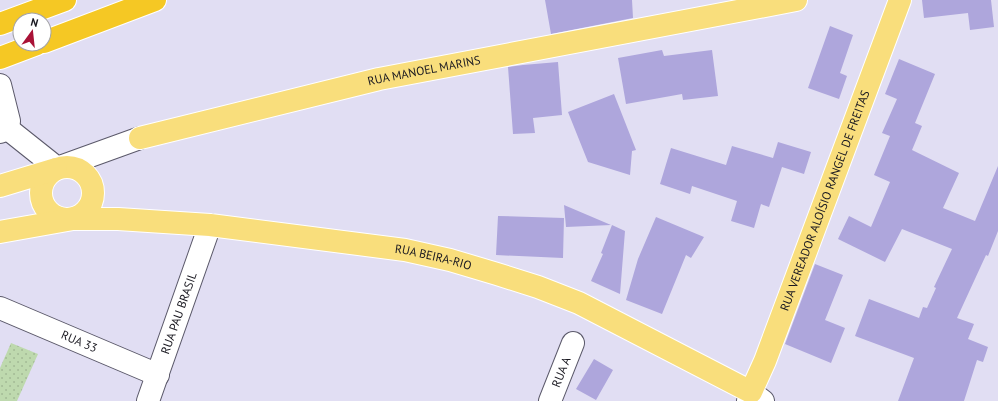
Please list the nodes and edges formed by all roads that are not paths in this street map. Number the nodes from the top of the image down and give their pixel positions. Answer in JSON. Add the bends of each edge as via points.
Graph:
{"nodes":[{"id":1,"x":65,"y":0,"type":"edge"},
{"id":2,"x":155,"y":0,"type":"edge"},
{"id":3,"x":796,"y":0,"type":"edge"},
{"id":4,"x":900,"y":0,"type":"edge"},
{"id":5,"x":0,"y":24,"type":"edge"},
{"id":6,"x":52,"y":39,"type":"edge"},
{"id":7,"x":16,"y":52,"type":"edge"},
{"id":8,"x":0,"y":58,"type":"edge"},
{"id":9,"x":0,"y":85,"type":"edge"},
{"id":10,"x":4,"y":131,"type":"edge"},
{"id":11,"x":140,"y":138,"type":"joint"},
{"id":12,"x":58,"y":168,"type":"junction"},
{"id":13,"x":0,"y":186,"type":"edge"},
{"id":14,"x":73,"y":219,"type":"junction"},
{"id":15,"x":210,"y":225,"type":"junction"},
{"id":16,"x":0,"y":232,"type":"edge"},
{"id":17,"x":0,"y":308,"type":"edge"},
{"id":18,"x":573,"y":343,"type":"dead end"},
{"id":19,"x":158,"y":375,"type":"junction"},
{"id":20,"x":754,"y":398,"type":"edge"},
{"id":21,"x":148,"y":401,"type":"edge"},
{"id":22,"x":550,"y":401,"type":"edge"}],
"edges":[{"from":1,"to":5,"type":"highway"},
{"from":2,"to":6,"type":"highway"},
{"from":3,"to":11,"type":"main road","name":"RUA MANOEL MARINS","via":[[379,79]]},
{"from":4,"to":20,"type":"main road","name":"RUA VEREADOR ALOÍSIO RANGEL DE FREITAS","via":[[764,361]]},
{"from":7,"to":8,"type":"highway"},
{"from":9,"to":10,"type":"street","via":[[9,121]]},
{"from":10,"to":12,"type":"street"},
{"from":11,"to":12,"type":"street","name":"RUA MANOEL MARINS"},
{"from":12,"to":13,"type":"main road"},
{"from":12,"to":14,"type":"main road","via":[[50,173],[42,184],[40,196],[48,212],[64,220]]},
{"from":12,"to":14,"type":"main road","via":[[80,170],[91,182],[91,204],[81,216]]},
{"from":14,"to":15,"type":"main road","name":"RUA BEIRA-RIO"},
{"from":14,"to":16,"type":"main road"},
{"from":15,"to":19,"type":"street","name":"RUA PAU BRASIL"},
{"from":15,"to":20,"type":"main road","name":"RUA BEIRA-RIO","via":[[405,250],[450,260],[538,287],[579,302]]},
{"from":17,"to":19,"type":"street","name":"RUA 33"},
{"from":18,"to":22,"type":"street","name":"RUA A"},
{"from":19,"to":21,"type":"street","name":"RUA PAU BRASIL"}]}
